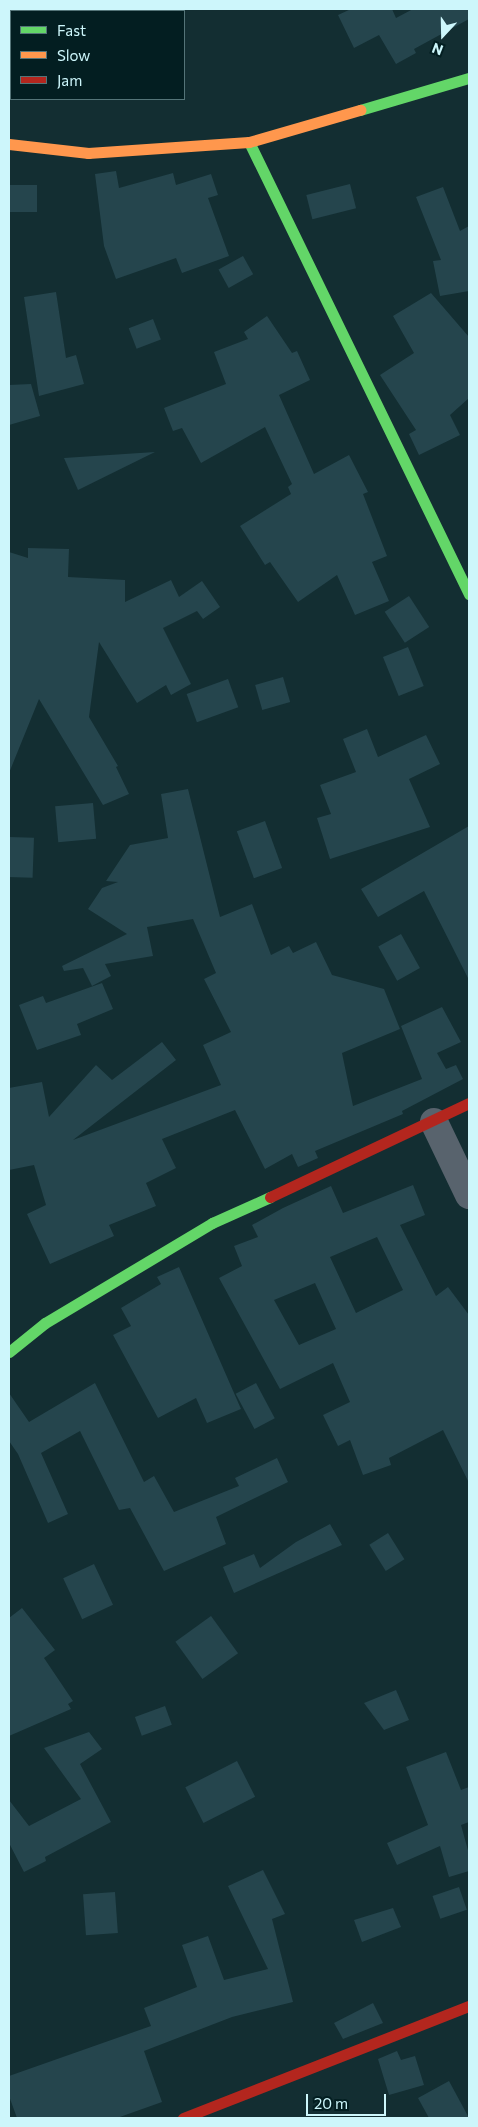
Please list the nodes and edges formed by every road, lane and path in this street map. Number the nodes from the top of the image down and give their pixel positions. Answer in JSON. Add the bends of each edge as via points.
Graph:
{"nodes":[{"id":1,"x":469,"y":78,"type":"edge"},
{"id":2,"x":249,"y":142,"type":"junction"},
{"id":3,"x":9,"y":144,"type":"edge"},
{"id":4,"x":469,"y":594,"type":"edge"},
{"id":5,"x":469,"y":1103,"type":"edge"},
{"id":6,"x":434,"y":1122,"type":"junction"},
{"id":7,"x":469,"y":1195,"type":"edge"},
{"id":8,"x":9,"y":1352,"type":"edge"},
{"id":9,"x":469,"y":2006,"type":"edge"},
{"id":10,"x":184,"y":2118,"type":"edge"}],
"edges":[{"from":1,"to":2,"type":"street"},
{"from":2,"to":3,"type":"street","via":[[88,153]]},
{"from":2,"to":4,"type":"street"},
{"from":5,"to":6,"type":"street"},
{"from":6,"to":7,"type":"street"},
{"from":6,"to":8,"type":"street","via":[[212,1223],[45,1323]]},
{"from":9,"to":10,"type":"street"}]}
